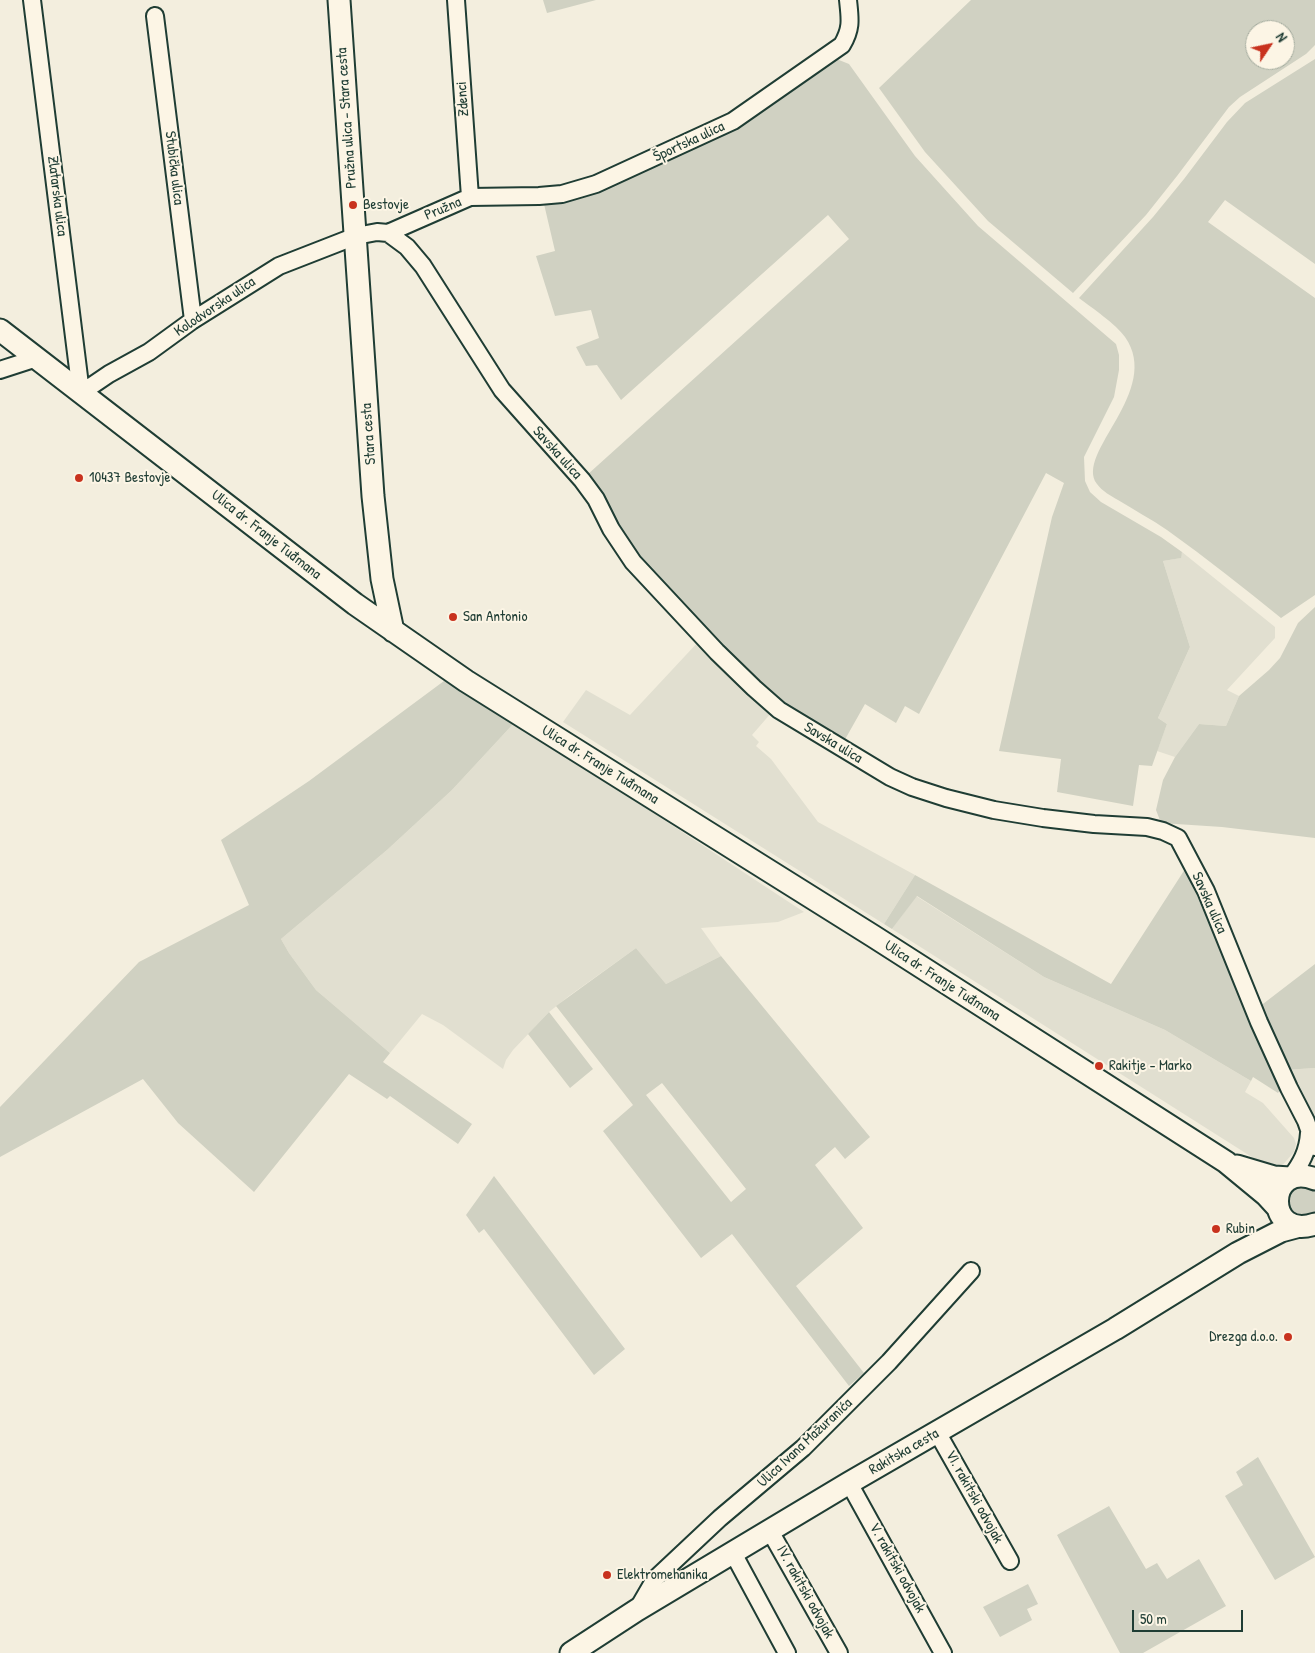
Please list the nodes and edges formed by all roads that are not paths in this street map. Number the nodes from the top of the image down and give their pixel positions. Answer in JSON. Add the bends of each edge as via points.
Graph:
{"nodes":[{"id":1,"x":32,"y":0,"type":"edge"},
{"id":2,"x":339,"y":0,"type":"edge"},
{"id":3,"x":456,"y":0,"type":"edge"},
{"id":4,"x":848,"y":0,"type":"edge"},
{"id":5,"x":155,"y":16,"type":"dead end"},
{"id":6,"x":470,"y":198,"type":"junction"},
{"id":7,"x":388,"y":233,"type":"junction"},
{"id":8,"x":356,"y":236,"type":"junction"},
{"id":9,"x":193,"y":320,"type":"junction"},
{"id":10,"x":0,"y":330,"type":"edge"},
{"id":11,"x":37,"y":358,"type":"junction"},
{"id":12,"x":0,"y":370,"type":"edge"},
{"id":13,"x":81,"y":393,"type":"junction"},
{"id":14,"x":393,"y":631,"type":"junction"},
{"id":15,"x":1309,"y":1131,"type":"junction"},
{"id":16,"x":1315,"y":1147,"type":"edge"},
{"id":17,"x":1226,"y":1162,"type":"junction"},
{"id":18,"x":1290,"y":1178,"type":"junction"},
{"id":19,"x":1315,"y":1179,"type":"edge"},
{"id":20,"x":1277,"y":1207,"type":"junction"},
{"id":21,"x":1306,"y":1225,"type":"edge"},
{"id":22,"x":1238,"y":1253,"type":"junction"},
{"id":23,"x":971,"y":1271,"type":"dead end"},
{"id":24,"x":937,"y":1432,"type":"junction"},
{"id":25,"x":849,"y":1483,"type":"junction"},
{"id":26,"x":770,"y":1531,"type":"junction"},
{"id":27,"x":733,"y":1553,"type":"junction"},
{"id":28,"x":1010,"y":1561,"type":"dead end"},
{"id":29,"x":637,"y":1610,"type":"junction"},
{"id":30,"x":571,"y":1653,"type":"edge"},
{"id":31,"x":787,"y":1653,"type":"edge"},
{"id":32,"x":839,"y":1653,"type":"edge"},
{"id":33,"x":943,"y":1653,"type":"edge"}],
"edges":[{"from":1,"to":13,"type":"street","name":"Zlatarska ulica"},
{"from":2,"to":8,"type":"main road","name":"Pružna ulica - Stara cesta"},
{"from":3,"to":6,"type":"street","name":"Zdenci"},
{"from":4,"to":6,"type":"street","name":"Športska ulica","via":[[849,33],[842,44],[733,121],[596,184],[562,194]]},
{"from":5,"to":9,"type":"street","name":"Stubička ulica"},
{"from":6,"to":7,"type":"street","name":"Pružna"},
{"from":7,"to":8,"type":"street","name":"Pružna"},
{"from":7,"to":15,"type":"street","name":"Savska ulica","via":[[407,247],[423,266],[502,390],[582,480],[633,562],[717,652],[779,710],[890,777],[946,798],[1043,818],[1147,827],[1178,838],[1206,891],[1259,1022]]},
{"from":8,"to":9,"type":"street","name":"Kolodvorska ulica","via":[[279,266]]},
{"from":8,"to":14,"type":"main road","name":"Stara cesta","via":[[373,496],[382,578]]},
{"from":9,"to":13,"type":"street","name":"Kolodvorska ulica","via":[[150,352]]},
{"from":10,"to":11,"type":"main road","name":"Ulica dr. Franje Tuđmana"},
{"from":11,"to":12,"type":"street"},
{"from":11,"to":13,"type":"main road","name":"Ulica dr. Franje Tuđmana"},
{"from":13,"to":14,"type":"main road","name":"Ulica dr. Franje Tuđmana"},
{"from":14,"to":17,"type":"main road","name":"Ulica dr. Franje Tuđmana","via":[[466,681]]},
{"from":15,"to":16,"type":"street","name":"Savska ulica"},
{"from":15,"to":18,"type":"street","via":[[1305,1153]]},
{"from":17,"to":18,"type":"main road","name":"Ulica dr. Franje Tuđmana","via":[[1274,1177]]},
{"from":17,"to":20,"type":"main road","name":"Ulica dr. Franje Tuđmana"},
{"from":18,"to":19,"type":"main road","name":"Ulica dr. Franje Tuđmana","via":[[1307,1176]]},
{"from":18,"to":20,"type":"main road","via":[[1280,1189]]},
{"from":20,"to":21,"type":"main road","name":"Ulica dr. Franje Tuđmana","via":[[1287,1222]]},
{"from":20,"to":22,"type":"main road","name":"Rakitska cesta"},
{"from":21,"to":22,"type":"main road","name":"Rakitska cesta","via":[[1281,1231]]},
{"from":22,"to":24,"type":"main road","name":"Rakitska cesta"},
{"from":23,"to":29,"type":"street","name":"Ulica Ivana Mažuranića","via":[[889,1362],[803,1448],[720,1518],[655,1579]]},
{"from":24,"to":25,"type":"main road","name":"Rakitska cesta"},
{"from":24,"to":28,"type":"street","name":"VI. rakitski odvojak"},
{"from":25,"to":26,"type":"main road","name":"Rakitska cesta"},
{"from":25,"to":33,"type":"street","name":"V. rakitski odvojak"},
{"from":26,"to":27,"type":"main road","name":"Rakitska cesta"},
{"from":26,"to":32,"type":"street","name":"IV. rakitski odvojak"},
{"from":27,"to":29,"type":"main road","name":"Rakitska cesta"},
{"from":27,"to":31,"type":"street"},
{"from":29,"to":30,"type":"main road","name":"Rakitska cesta"}]}
